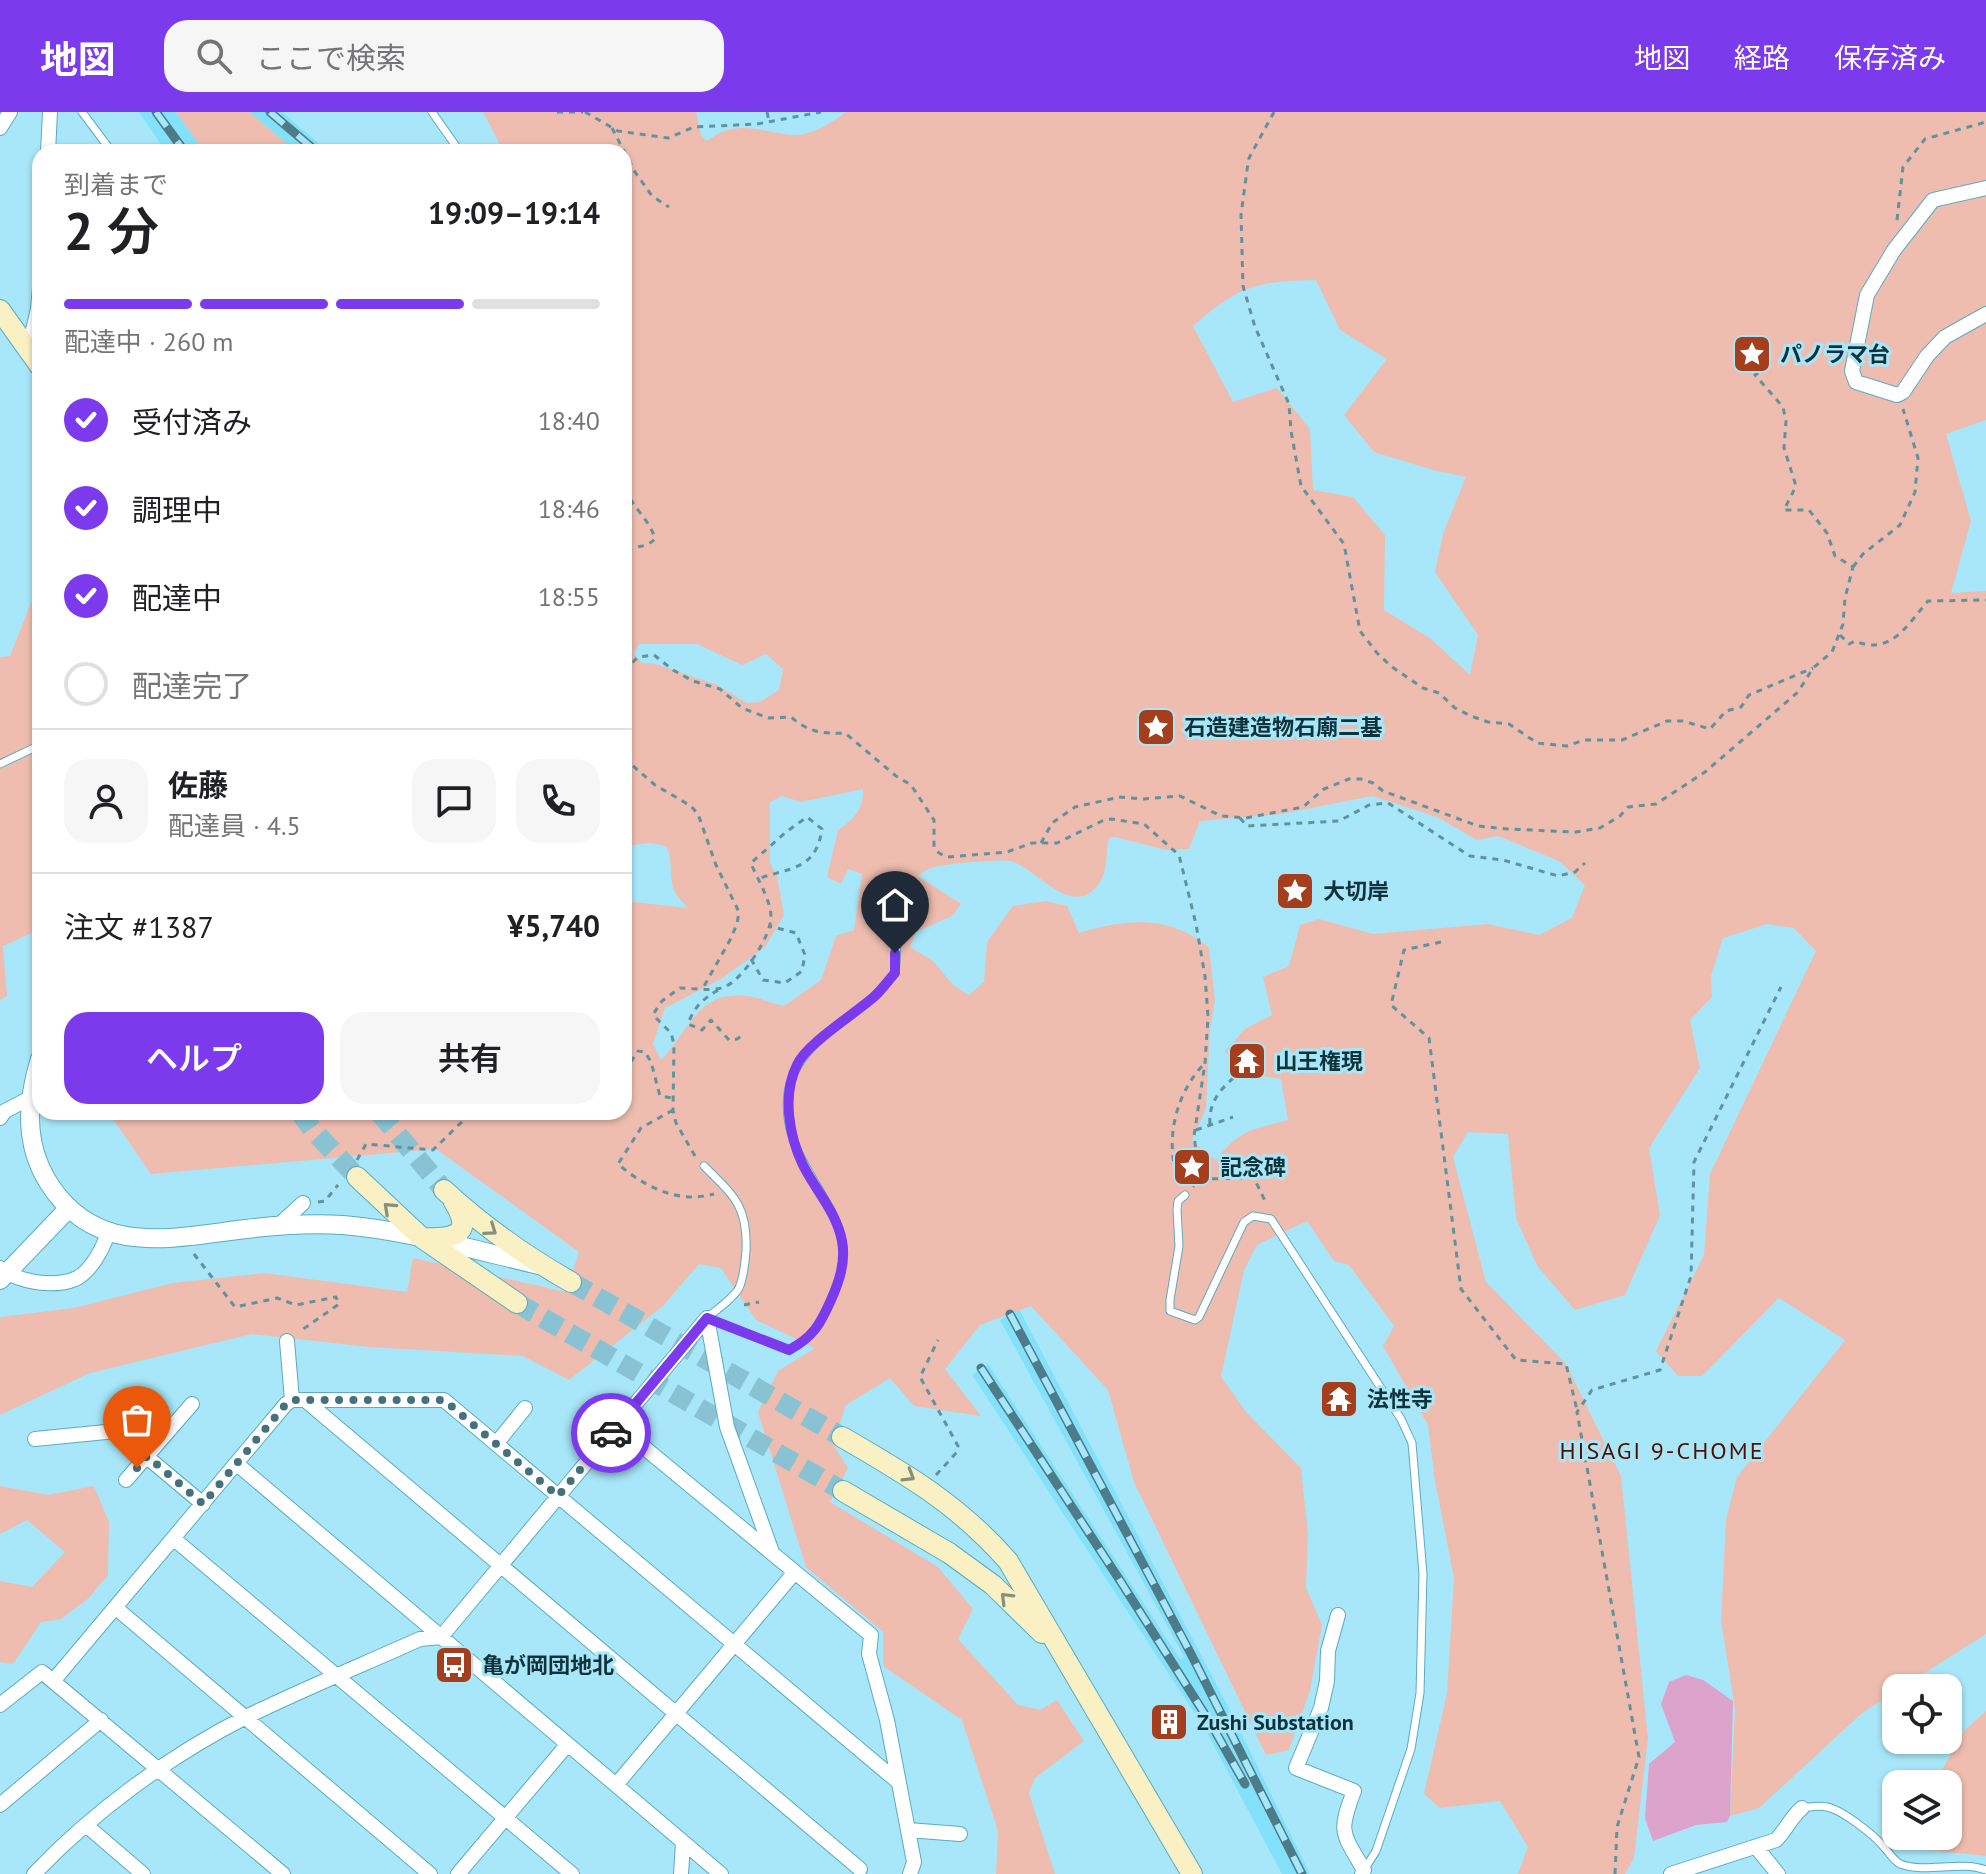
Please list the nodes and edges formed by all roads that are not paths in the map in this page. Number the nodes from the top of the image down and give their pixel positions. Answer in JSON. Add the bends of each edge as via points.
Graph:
{"nodes":[{"id":1,"x":10,"y":112,"type":"edge"},
{"id":2,"x":50,"y":112,"type":"edge"},
{"id":3,"x":82,"y":112,"type":"edge"},
{"id":4,"x":432,"y":112,"type":"edge"},
{"id":5,"x":0,"y":128,"type":"edge"},
{"id":6,"x":48,"y":144,"type":"edge"},
{"id":7,"x":106,"y":144,"type":"edge"},
{"id":8,"x":454,"y":144,"type":"edge"},
{"id":9,"x":1986,"y":188,"type":"edge"},
{"id":10,"x":0,"y":310,"type":"edge"},
{"id":11,"x":1986,"y":314,"type":"edge"},
{"id":12,"x":32,"y":356,"type":"edge"},
{"id":13,"x":32,"y":749,"type":"edge"},
{"id":14,"x":0,"y":764,"type":"edge"},
{"id":15,"x":897,"y":941,"type":"dead end"},
{"id":16,"x":32,"y":1090,"type":"edge"},
{"id":17,"x":30,"y":1098,"type":"junction"},
{"id":18,"x":0,"y":1118,"type":"edge"},
{"id":19,"x":704,"y":1166,"type":"road end"},
{"id":20,"x":357,"y":1177,"type":"tunnel mouth"},
{"id":21,"x":1185,"y":1195,"type":"road end"},
{"id":22,"x":303,"y":1203,"type":"dead end"},
{"id":23,"x":69,"y":1208,"type":"junction"},
{"id":24,"x":279,"y":1225,"type":"junction"},
{"id":25,"x":108,"y":1233,"type":"junction"},
{"id":26,"x":422,"y":1238,"type":"junction"},
{"id":27,"x":542,"y":1266,"type":"junction"},
{"id":28,"x":2,"y":1273,"type":"edge"},
{"id":29,"x":571,"y":1282,"type":"tunnel mouth"},
{"id":30,"x":517,"y":1303,"type":"tunnel mouth"},
{"id":31,"x":707,"y":1318,"type":"junction"},
{"id":32,"x":287,"y":1341,"type":"road end"},
{"id":33,"x":298,"y":1400,"type":"junction"},
{"id":34,"x":192,"y":1404,"type":"dead end"},
{"id":35,"x":525,"y":1408,"type":"dead end"},
{"id":36,"x":617,"y":1425,"type":"junction"},
{"id":37,"x":842,"y":1437,"type":"tunnel mouth"},
{"id":38,"x":35,"y":1439,"type":"dead end"},
{"id":39,"x":496,"y":1444,"type":"junction"},
{"id":40,"x":147,"y":1456,"type":"junction"},
{"id":41,"x":237,"y":1464,"type":"junction"},
{"id":42,"x":126,"y":1480,"type":"dead end"},
{"id":43,"x":843,"y":1491,"type":"tunnel mouth"},
{"id":44,"x":558,"y":1496,"type":"junction"},
{"id":45,"x":203,"y":1504,"type":"junction"},
{"id":46,"x":174,"y":1539,"type":"junction"},
{"id":47,"x":773,"y":1555,"type":"junction"},
{"id":48,"x":500,"y":1565,"type":"junction"},
{"id":49,"x":794,"y":1573,"type":"junction"},
{"id":50,"x":116,"y":1608,"type":"junction"},
{"id":51,"x":1338,"y":1615,"type":"dead end"},
{"id":52,"x":441,"y":1637,"type":"junction"},
{"id":53,"x":734,"y":1644,"type":"junction"},
{"id":54,"x":1062,"y":1653,"type":"junction"},
{"id":55,"x":338,"y":1677,"type":"junction"},
{"id":56,"x":54,"y":1680,"type":"junction"},
{"id":57,"x":0,"y":1705,"type":"edge"},
{"id":58,"x":676,"y":1714,"type":"junction"},
{"id":59,"x":245,"y":1718,"type":"junction"},
{"id":60,"x":101,"y":1720,"type":"junction"},
{"id":61,"x":567,"y":1745,"type":"junction"},
{"id":62,"x":159,"y":1769,"type":"junction"},
{"id":63,"x":897,"y":1781,"type":"junction"},
{"id":64,"x":616,"y":1785,"type":"junction"},
{"id":65,"x":0,"y":1805,"type":"edge"},
{"id":66,"x":1802,"y":1808,"type":"joint"},
{"id":67,"x":506,"y":1818,"type":"junction"},
{"id":68,"x":87,"y":1826,"type":"junction"},
{"id":69,"x":908,"y":1830,"type":"junction"},
{"id":70,"x":960,"y":1834,"type":"dead end"},
{"id":71,"x":683,"y":1843,"type":"junction"},
{"id":72,"x":1756,"y":1847,"type":"junction"},
{"id":73,"x":1189,"y":1869,"type":"edge"},
{"id":74,"x":854,"y":1870,"type":"edge"},
{"id":75,"x":1981,"y":1870,"type":"edge"},
{"id":76,"x":1363,"y":1872,"type":"edge"},
{"id":77,"x":34,"y":1874,"type":"edge"},
{"id":78,"x":143,"y":1874,"type":"edge"},
{"id":79,"x":283,"y":1874,"type":"edge"},
{"id":80,"x":430,"y":1874,"type":"edge"},
{"id":81,"x":458,"y":1874,"type":"edge"},
{"id":82,"x":572,"y":1874,"type":"edge"},
{"id":83,"x":681,"y":1874,"type":"edge"},
{"id":84,"x":721,"y":1874,"type":"edge"},
{"id":85,"x":910,"y":1874,"type":"edge"},
{"id":86,"x":1211,"y":1874,"type":"edge"},
{"id":87,"x":1671,"y":1874,"type":"edge"},
{"id":88,"x":1778,"y":1874,"type":"edge"}],
"edges":[{"from":1,"to":5,"type":"street"},
{"from":2,"to":6,"type":"street"},
{"from":3,"to":7,"type":"lane"},
{"from":4,"to":8,"type":"lane"},
{"from":9,"to":11,"type":"street","via":[[1933,200],[1894,250],[1867,295],[1852,371],[1856,382],[1897,395],[1903,392],[1945,337]]},
{"from":10,"to":12,"type":"main road"},
{"from":13,"to":14,"type":"lane"},
{"from":15,"to":31,"type":"lane","via":[[895,973],[797,1062],[788,1094],[796,1147],[843,1242],[842,1271],[823,1318],[809,1339],[789,1350]]},
{"from":16,"to":17,"type":"street"},
{"from":17,"to":18,"type":"street"},
{"from":17,"to":23,"type":"street","via":[[38,1166]]},
{"from":19,"to":31,"type":"lane","via":[[740,1206],[747,1226],[738,1289]]},
{"from":26,"to":20,"type":"main road","one_way":true},
{"from":21,"to":76,"type":"lane","via":[[1178,1201],[1179,1246],[1170,1311],[1199,1317],[1244,1222],[1253,1216],[1271,1219],[1393,1405],[1412,1443],[1423,1574],[1420,1693],[1411,1749],[1376,1851]]},
{"from":22,"to":24,"type":"street"},
{"from":23,"to":25,"type":"street"},
{"from":23,"to":28,"type":"street"},
{"from":24,"to":25,"type":"street","via":[[137,1239]]},
{"from":24,"to":26,"type":"street","via":[[344,1225]]},
{"from":25,"to":28,"type":"street","via":[[102,1253],[76,1279],[49,1283]]},
{"from":26,"to":27,"type":"street"},
{"from":26,"to":27,"type":"main road","one_way":true,"via":[[457,1235],[460,1212],[447,1192],[475,1219]]},
{"from":26,"to":30,"type":"main road"},
{"from":27,"to":29,"type":"main road"},
{"from":31,"to":36,"type":"street"},
{"from":31,"to":47,"type":"street","via":[[727,1427]]},
{"from":32,"to":33,"type":"street"},
{"from":33,"to":39,"type":"street","via":[[444,1400]]},
{"from":33,"to":41,"type":"street","via":[[286,1404]]},
{"from":33,"to":48,"type":"street"},
{"from":34,"to":40,"type":"street"},
{"from":35,"to":39,"type":"street"},
{"from":36,"to":44,"type":"street"},
{"from":36,"to":47,"type":"street"},
{"from":37,"to":54,"type":"main road","one_way":true,"via":[[937,1494],[983,1533],[1008,1561]]},
{"from":38,"to":40,"type":"street","via":[[116,1431]]},
{"from":39,"to":44,"type":"street"},
{"from":40,"to":42,"type":"street"},
{"from":40,"to":45,"type":"street"},
{"from":41,"to":45,"type":"street"},
{"from":41,"to":52,"type":"street"},
{"from":54,"to":43,"type":"main road","one_way":true,"via":[[993,1585]]},
{"from":44,"to":48,"type":"street"},
{"from":44,"to":53,"type":"street"},
{"from":45,"to":46,"type":"street"},
{"from":46,"to":50,"type":"street"},
{"from":46,"to":55,"type":"street"},
{"from":47,"to":49,"type":"street"},
{"from":48,"to":52,"type":"street"},
{"from":48,"to":58,"type":"street"},
{"from":49,"to":53,"type":"street"},
{"from":49,"to":63,"type":"street","via":[[871,1635],[869,1654]]},
{"from":50,"to":56,"type":"street"},
{"from":50,"to":59,"type":"street"},
{"from":51,"to":76,"type":"street","via":[[1321,1708],[1296,1768],[1354,1791],[1343,1834]]},
{"from":52,"to":55,"type":"street","via":[[420,1639]]},
{"from":52,"to":61,"type":"street"},
{"from":53,"to":58,"type":"street"},
{"from":53,"to":63,"type":"street"},
{"from":54,"to":73,"type":"main road"},
{"from":55,"to":59,"type":"street"},
{"from":55,"to":67,"type":"street"},
{"from":56,"to":57,"type":"street","via":[[42,1672]]},
{"from":56,"to":60,"type":"street"},
{"from":58,"to":64,"type":"street"},
{"from":58,"to":74,"type":"street"},
{"from":59,"to":62,"type":"street"},
{"from":59,"to":80,"type":"street"},
{"from":60,"to":62,"type":"street"},
{"from":60,"to":65,"type":"street"},
{"from":61,"to":64,"type":"street"},
{"from":61,"to":67,"type":"street"},
{"from":62,"to":68,"type":"street"},
{"from":62,"to":79,"type":"street"},
{"from":63,"to":69,"type":"street"},
{"from":64,"to":71,"type":"street"},
{"from":66,"to":72,"type":"street","via":[[1776,1840]]},
{"from":66,"to":75,"type":"lane","via":[[1830,1807],[1842,1813],[1903,1865]]},
{"from":67,"to":81,"type":"street"},
{"from":67,"to":82,"type":"street"},
{"from":68,"to":77,"type":"street"},
{"from":68,"to":78,"type":"street"},
{"from":69,"to":70,"type":"street"},
{"from":69,"to":85,"type":"street","via":[[914,1862]]},
{"from":71,"to":83,"type":"street"},
{"from":71,"to":84,"type":"street"},
{"from":72,"to":87,"type":"street"},
{"from":72,"to":88,"type":"street"},
{"from":73,"to":86,"type":"main road"}]}
